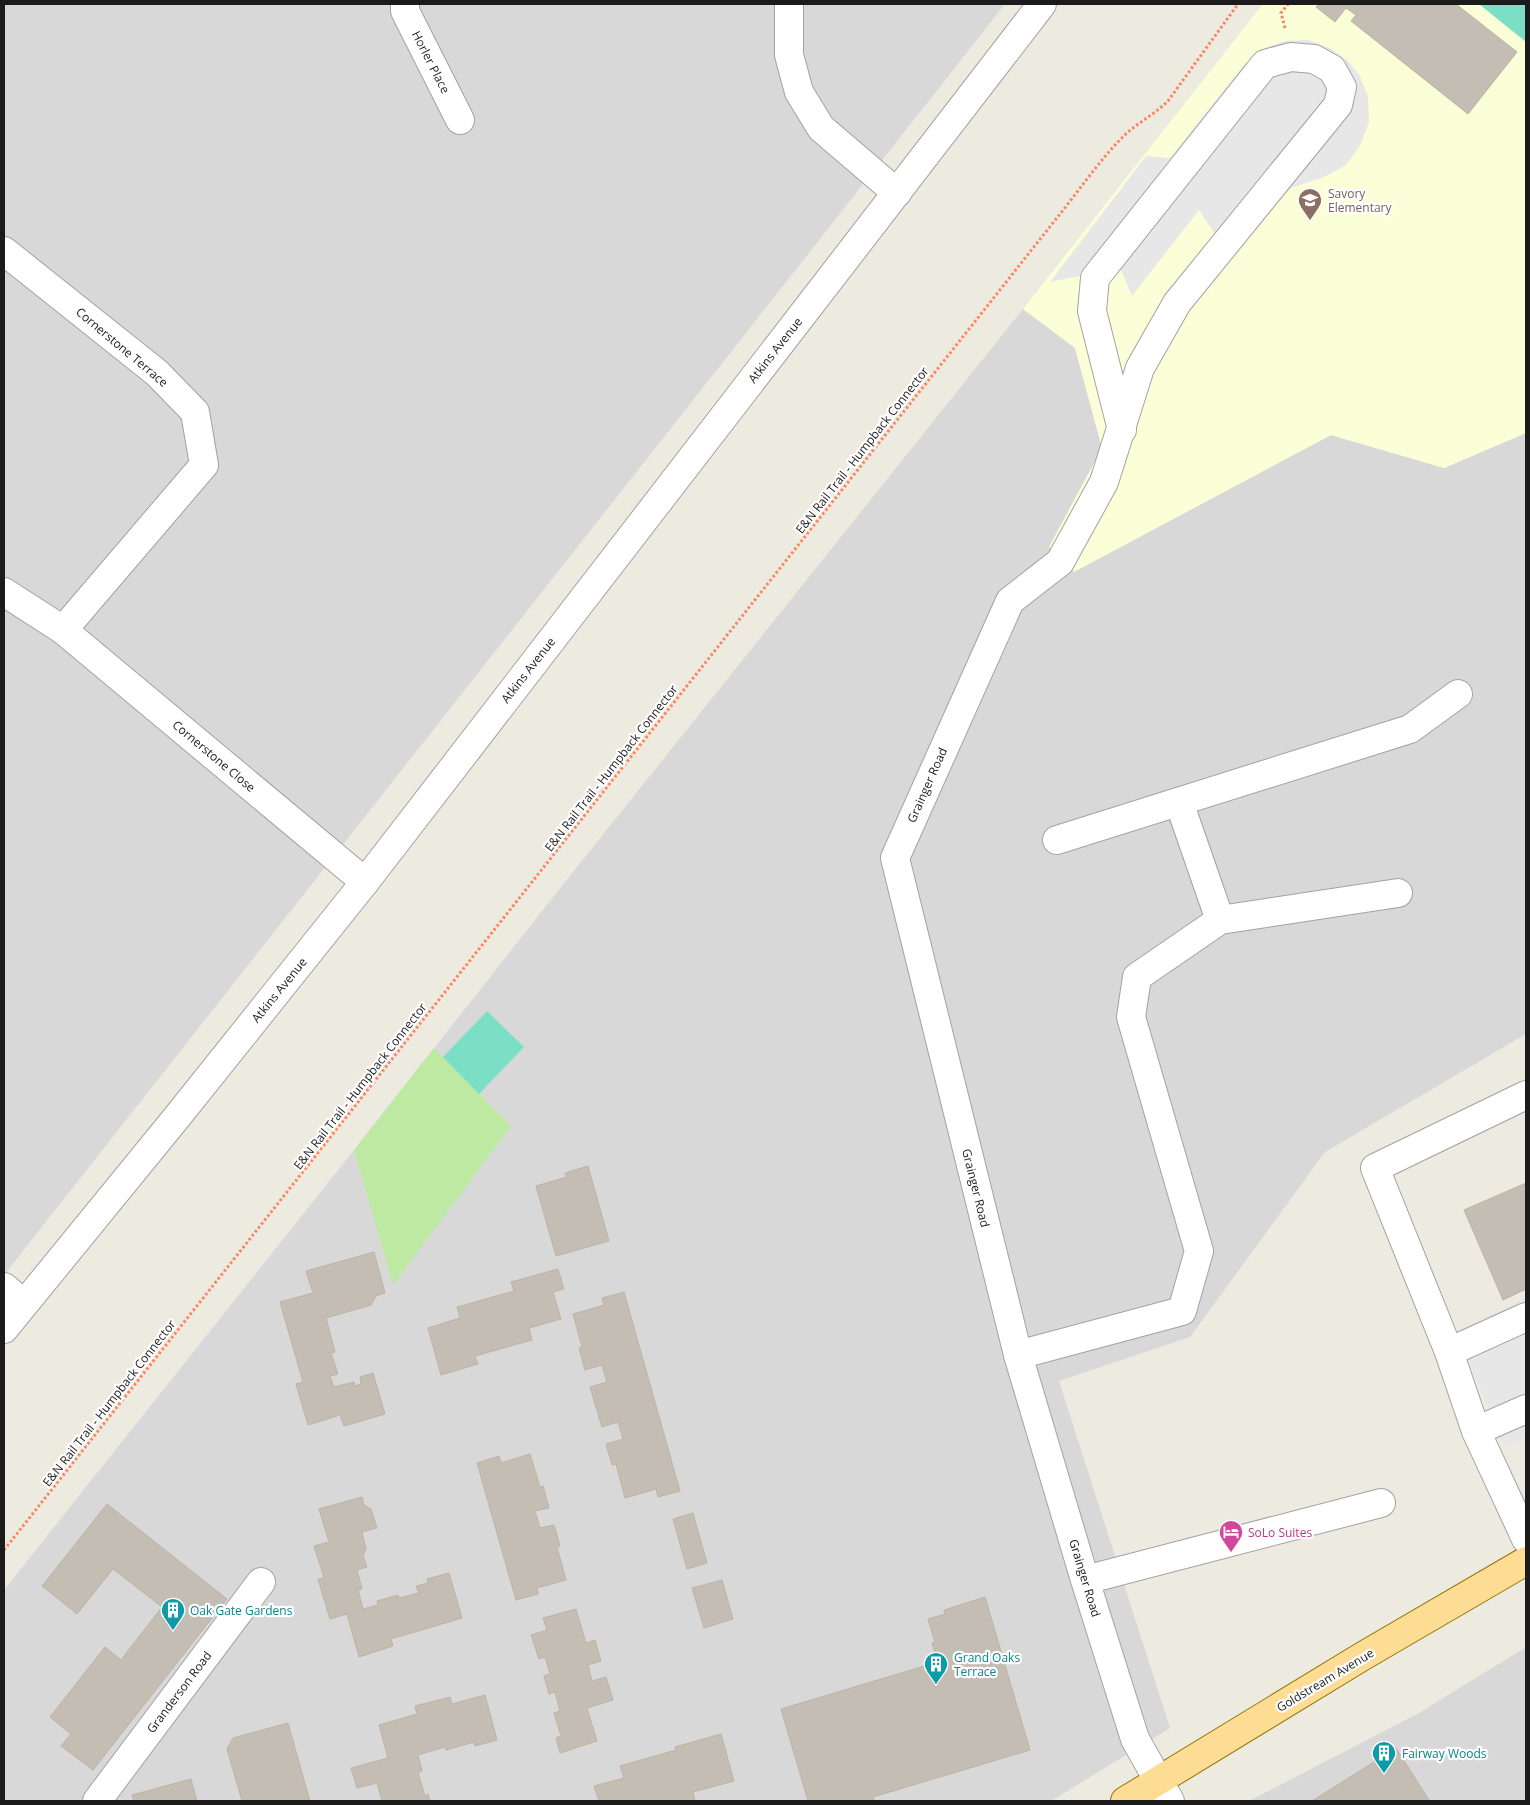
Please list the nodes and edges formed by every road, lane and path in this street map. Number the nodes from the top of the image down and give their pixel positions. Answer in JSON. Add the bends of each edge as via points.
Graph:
{"nodes":[{"id":1,"x":404,"y":4,"type":"edge"},
{"id":2,"x":788,"y":4,"type":"edge"},
{"id":3,"x":1042,"y":4,"type":"edge"},
{"id":4,"x":1238,"y":4,"type":"edge"},
{"id":5,"x":460,"y":120,"type":"dead end"},
{"id":6,"x":897,"y":193,"type":"junction"},
{"id":7,"x":4,"y":251,"type":"edge"},
{"id":8,"x":1122,"y":430,"type":"junction"},
{"id":9,"x":4,"y":592,"type":"edge"},
{"id":10,"x":63,"y":630,"type":"junction"},
{"id":11,"x":1458,"y":694,"type":"dead end"},
{"id":12,"x":1179,"y":802,"type":"junction"},
{"id":13,"x":1057,"y":840,"type":"dead end"},
{"id":14,"x":365,"y":882,"type":"junction"},
{"id":15,"x":1398,"y":892,"type":"dead end"},
{"id":16,"x":1220,"y":920,"type":"junction"},
{"id":17,"x":1526,"y":1095,"type":"edge"},
{"id":18,"x":14,"y":1295,"type":"edge"},
{"id":19,"x":1526,"y":1317,"type":"edge"},
{"id":20,"x":4,"y":1329,"type":"edge"},
{"id":21,"x":1449,"y":1352,"type":"junction"},
{"id":22,"x":1018,"y":1355,"type":"junction"},
{"id":23,"x":1526,"y":1409,"type":"edge"},
{"id":24,"x":1476,"y":1431,"type":"junction"},
{"id":25,"x":1381,"y":1503,"type":"dead end"},
{"id":26,"x":1526,"y":1539,"type":"edge"},
{"id":27,"x":4,"y":1550,"type":"edge"},
{"id":28,"x":1526,"y":1561,"type":"edge"},
{"id":29,"x":1085,"y":1580,"type":"junction"},
{"id":30,"x":261,"y":1582,"type":"dead end"},
{"id":31,"x":1164,"y":1791,"type":"edge"},
{"id":32,"x":97,"y":1801,"type":"edge"},
{"id":33,"x":1125,"y":1801,"type":"edge"}],
"edges":[{"from":1,"to":5,"type":"street","name":"Horler Place"},
{"from":2,"to":6,"type":"street","via":[[789,55],[799,92],[821,128]]},
{"from":3,"to":6,"type":"street","name":"Atkins Avenue"},
{"from":4,"to":27,"type":"path","name":"E&N Rail Trail - Humpback Connector","via":[[1168,102],[1129,132],[1056,219]]},
{"from":6,"to":14,"type":"street","name":"Atkins Avenue"},
{"from":7,"to":10,"type":"street","name":"Cornerstone Terrace","via":[[157,373],[195,412],[204,465]]},
{"from":8,"to":8,"type":"street","via":[[1140,368],[1177,303],[1338,105],[1342,87],[1332,69],[1314,59],[1291,57],[1265,64],[1095,278],[1092,311]]},
{"from":8,"to":22,"type":"street","name":"Grainger Road","via":[[1104,482],[1060,562],[1010,601],[895,858]]},
{"from":9,"to":10,"type":"street","name":"Cornerstone Close"},
{"from":10,"to":14,"type":"street","name":"Cornerstone Close"},
{"from":11,"to":12,"type":"street","via":[[1410,729]]},
{"from":12,"to":13,"type":"street"},
{"from":12,"to":16,"type":"street"},
{"from":14,"to":18,"type":"street","name":"Atkins Avenue","via":[[178,1117]]},
{"from":15,"to":16,"type":"street"},
{"from":16,"to":22,"type":"street","via":[[1137,977],[1131,1017],[1199,1252],[1182,1311]]},
{"from":17,"to":21,"type":"street","via":[[1375,1168]]},
{"from":18,"to":20,"type":"street","name":"Atkins Avenue"},
{"from":19,"to":21,"type":"street"},
{"from":21,"to":24,"type":"street"},
{"from":22,"to":29,"type":"street","name":"Grainger Road"},
{"from":23,"to":24,"type":"street"},
{"from":24,"to":26,"type":"street"},
{"from":25,"to":29,"type":"street"},
{"from":28,"to":31,"type":"main road","name":"Goldstream Avenue","via":[[1363,1656]]},
{"from":29,"to":31,"type":"street","name":"Grainger Road","via":[[1135,1739]]},
{"from":30,"to":32,"type":"street","name":"Granderson Road"},
{"from":31,"to":33,"type":"main road","name":"Goldstream Avenue"}]}
